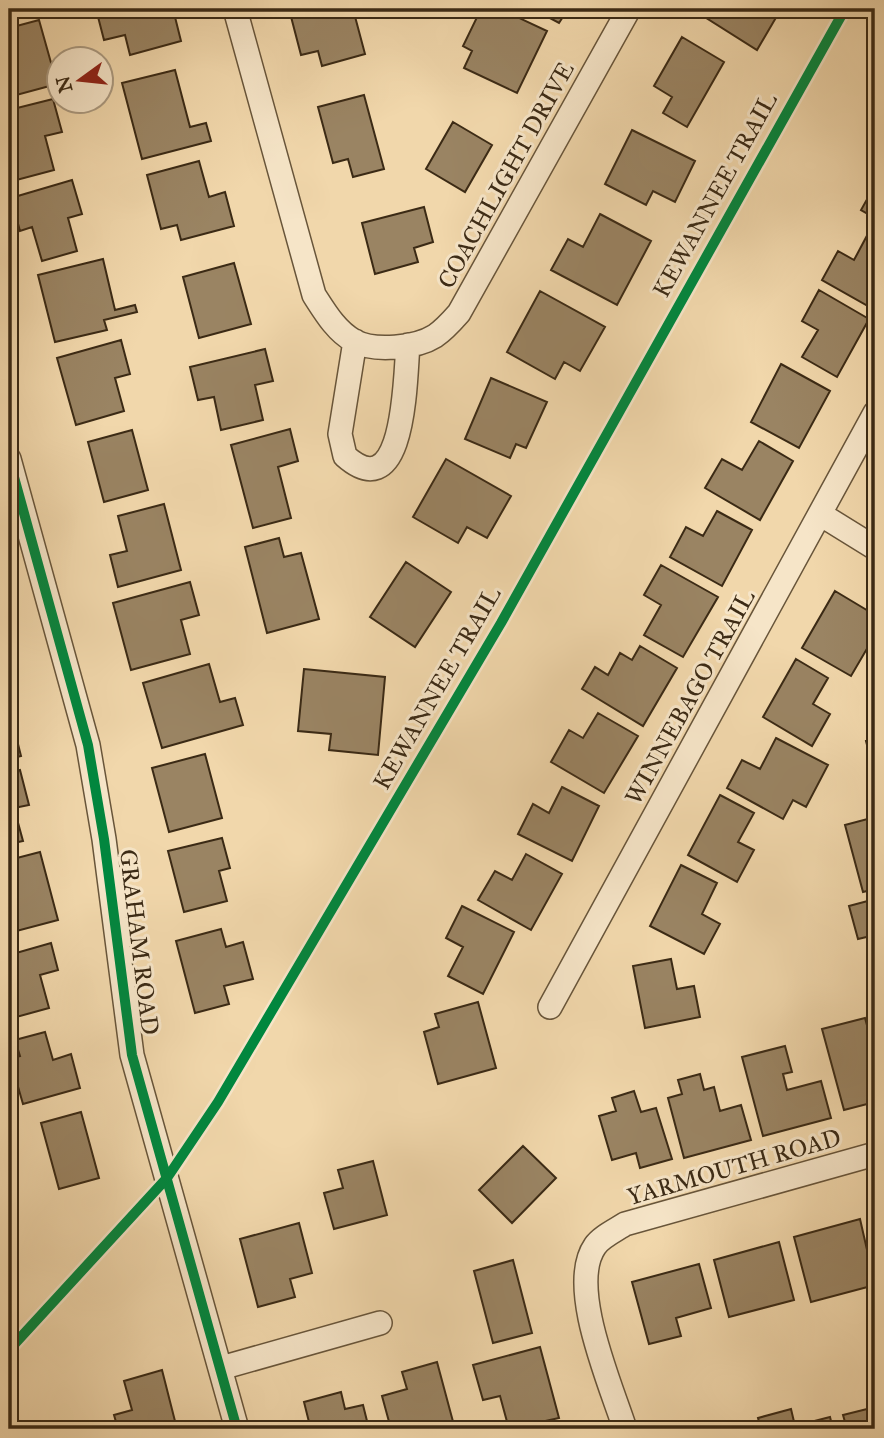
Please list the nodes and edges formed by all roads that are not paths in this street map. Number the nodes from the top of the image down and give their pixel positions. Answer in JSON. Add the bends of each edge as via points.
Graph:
{"nodes":[{"id":1,"x":235,"y":9,"type":"edge"},
{"id":2,"x":629,"y":9,"type":"edge"},
{"id":3,"x":355,"y":341,"type":"junction"},
{"id":4,"x":408,"y":345,"type":"junction"},
{"id":5,"x":875,"y":413,"type":"edge"},
{"id":6,"x":9,"y":459,"type":"edge"},
{"id":7,"x":820,"y":514,"type":"junction"},
{"id":8,"x":875,"y":548,"type":"edge"},
{"id":9,"x":550,"y":1007,"type":"dead end"},
{"id":10,"x":875,"y":1154,"type":"edge"},
{"id":11,"x":380,"y":1323,"type":"dead end"},
{"id":12,"x":221,"y":1368,"type":"junction"},
{"id":13,"x":237,"y":1429,"type":"edge"},
{"id":14,"x":625,"y":1429,"type":"edge"}],
"edges":[{"from":1,"to":3,"type":"street","via":[[314,295],[330,320]]},
{"from":2,"to":4,"type":"street","name":"COACHLIGHT DRIVE","via":[[459,313],[434,337]]},
{"from":3,"to":4,"type":"street","name":"COACHLIGHT DRIVE","via":[[380,347]]},
{"from":3,"to":4,"type":"street","via":[[340,434],[347,458],[364,468],[389,460],[398,441]]},
{"from":5,"to":7,"type":"street","name":"WINNEBAGO TRAIL"},
{"from":6,"to":12,"type":"street","name":"GRAHAM ROAD","via":[[88,745],[132,1055]]},
{"from":7,"to":8,"type":"street"},
{"from":7,"to":9,"type":"street","name":"WINNEBAGO TRAIL"},
{"from":10,"to":14,"type":"street","name":"YARMOUTH ROAD","via":[[625,1224],[595,1245],[585,1268],[584,1297]]},
{"from":11,"to":12,"type":"street"},
{"from":12,"to":13,"type":"street","name":"GRAHAM ROAD"}]}
